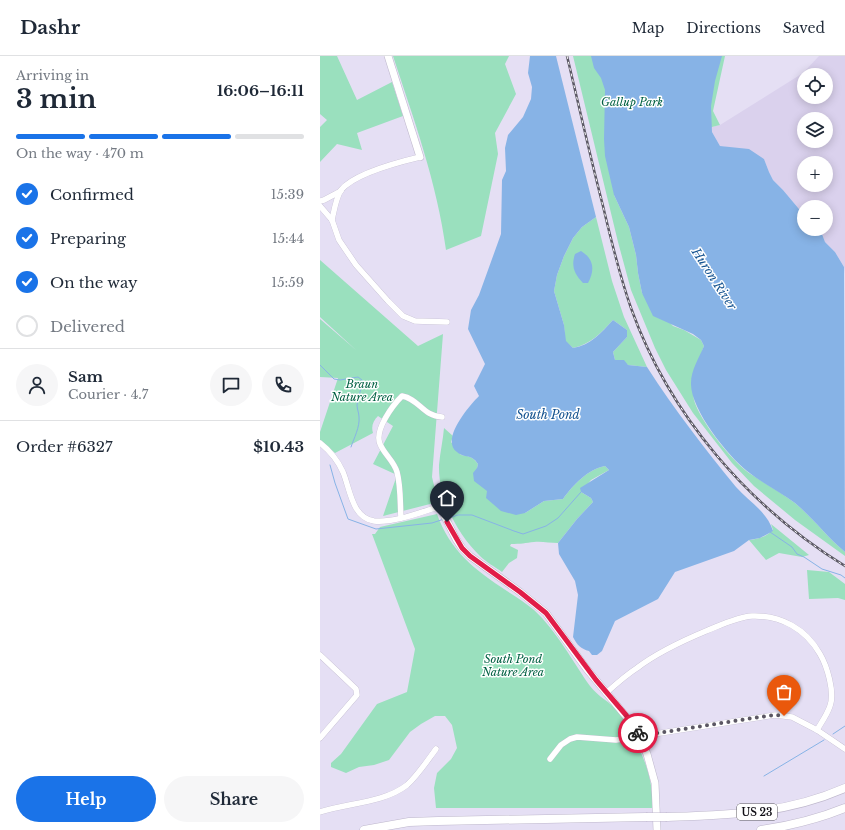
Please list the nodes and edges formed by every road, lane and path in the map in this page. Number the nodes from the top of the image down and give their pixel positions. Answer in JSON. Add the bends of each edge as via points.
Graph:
{"nodes":[{"id":1,"x":388,"y":56,"type":"edge"},
{"id":2,"x":420,"y":156,"type":"joint"},
{"id":3,"x":341,"y":191,"type":"junction"},
{"id":4,"x":320,"y":201,"type":"edge"},
{"id":5,"x":320,"y":206,"type":"edge"},
{"id":6,"x":332,"y":220,"type":"junction"},
{"id":7,"x":447,"y":322,"type":"dead end"},
{"id":8,"x":442,"y":417,"type":"dead end"},
{"id":9,"x":320,"y":443,"type":"edge"},
{"id":10,"x":442,"y":510,"type":"joint"},
{"id":11,"x":401,"y":518,"type":"junction"},
{"id":12,"x":320,"y":655,"type":"edge"},
{"id":13,"x":606,"y":693,"type":"junction"},
{"id":14,"x":817,"y":730,"type":"junction"},
{"id":15,"x":639,"y":736,"type":"junction"},
{"id":16,"x":320,"y":738,"type":"edge"},
{"id":17,"x":436,"y":749,"type":"dead end"},
{"id":18,"x":845,"y":749,"type":"edge"},
{"id":19,"x":550,"y":759,"type":"dead end"},
{"id":20,"x":845,"y":788,"type":"edge"},
{"id":21,"x":845,"y":808,"type":"edge"},
{"id":22,"x":320,"y":812,"type":"edge"},
{"id":23,"x":364,"y":830,"type":"edge"},
{"id":24,"x":657,"y":830,"type":"edge"},
{"id":25,"x":761,"y":830,"type":"edge"}],
"edges":[{"from":1,"to":2,"type":"main road"},
{"from":2,"to":3,"type":"street","via":[[359,177]]},
{"from":3,"to":4,"type":"street"},
{"from":3,"to":6,"type":"street"},
{"from":5,"to":6,"type":"street"},
{"from":6,"to":7,"type":"street","via":[[339,240],[356,265],[404,316],[415,321]]},
{"from":8,"to":11,"type":"street","via":[[427,413],[411,399],[402,396],[393,405],[378,434],[379,443],[397,472]]},
{"from":9,"to":11,"type":"street","via":[[333,456],[342,471],[353,501],[365,518],[374,521]]},
{"from":10,"to":11,"type":"street"},
{"from":10,"to":13,"type":"main road","via":[[462,548],[546,613]]},
{"from":12,"to":16,"type":"street","via":[[356,689],[357,695]]},
{"from":13,"to":14,"type":"street","via":[[637,668],[678,643],[741,618],[767,617],[787,622],[799,629],[813,642],[824,663],[830,686],[831,705]]},
{"from":13,"to":15,"type":"main road","via":[[626,715]]},
{"from":14,"to":15,"type":"street","via":[[792,717],[775,715]]},
{"from":14,"to":18,"type":"street"},
{"from":15,"to":19,"type":"street","via":[[616,740],[578,737],[570,739],[561,745]]},
{"from":15,"to":24,"type":"main road","via":[[655,783]]},
{"from":17,"to":22,"type":"street","via":[[408,784],[397,792]]},
{"from":20,"to":23,"type":"highway","number":"US 23","bridge":true,"via":[[801,804],[728,815],[409,822]]},
{"from":21,"to":25,"type":"highway","number":"US 23","via":[[809,820]]}]}
